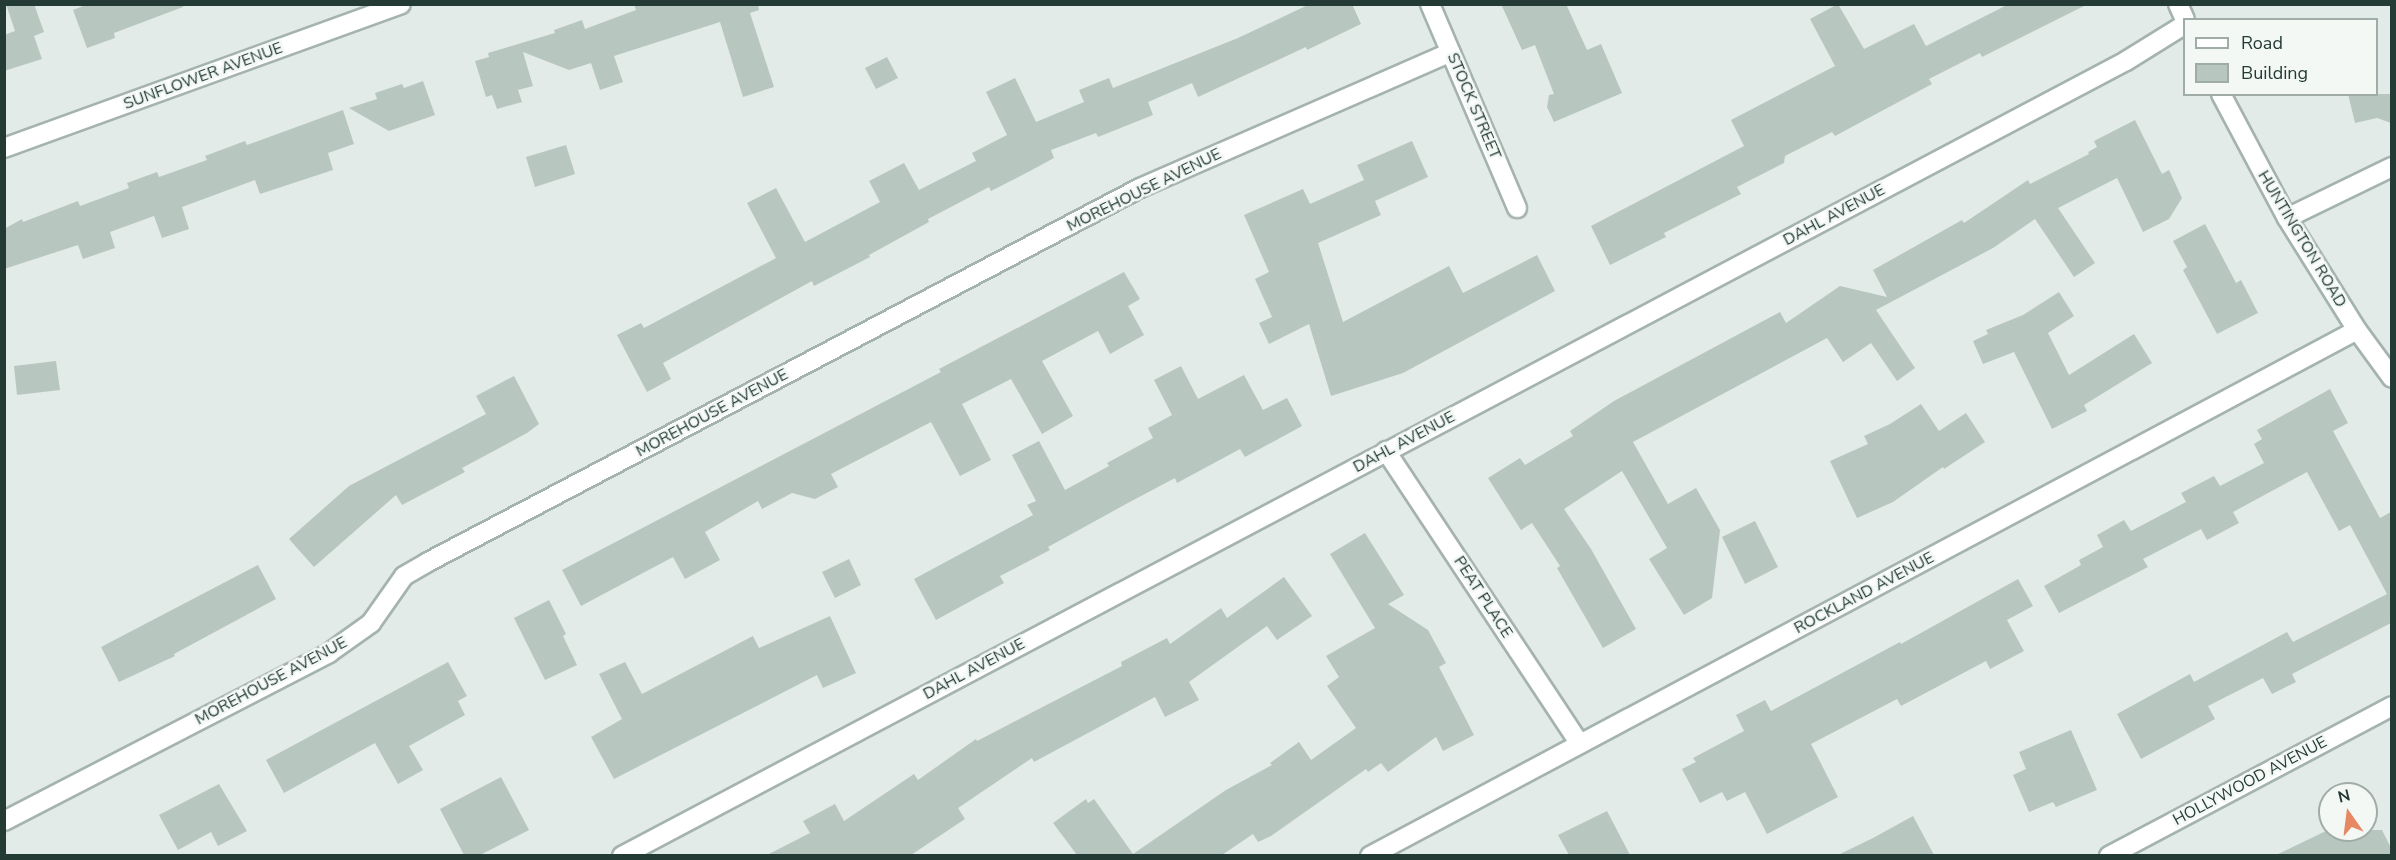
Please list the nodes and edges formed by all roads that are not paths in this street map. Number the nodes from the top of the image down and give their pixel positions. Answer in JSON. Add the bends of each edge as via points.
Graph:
{"nodes":[{"id":1,"x":401,"y":4,"type":"edge"},
{"id":2,"x":1430,"y":4,"type":"edge"},
{"id":3,"x":2178,"y":4,"type":"edge"},
{"id":4,"x":2184,"y":18,"type":"edge"},
{"id":5,"x":2183,"y":26,"type":"edge"},
{"id":6,"x":1451,"y":52,"type":"junction"},
{"id":7,"x":2222,"y":96,"type":"edge"},
{"id":8,"x":4,"y":148,"type":"edge"},
{"id":9,"x":2391,"y":167,"type":"edge"},
{"id":10,"x":1517,"y":208,"type":"dead end"},
{"id":11,"x":2287,"y":218,"type":"junction"},
{"id":12,"x":2357,"y":330,"type":"junction"},
{"id":13,"x":2391,"y":378,"type":"edge"},
{"id":14,"x":1386,"y":451,"type":"junction"},
{"id":15,"x":2391,"y":706,"type":"edge"},
{"id":16,"x":1580,"y":744,"type":"junction"},
{"id":17,"x":4,"y":821,"type":"edge"},
{"id":18,"x":622,"y":855,"type":"edge"},
{"id":19,"x":1370,"y":855,"type":"edge"},
{"id":20,"x":2109,"y":855,"type":"edge"}],
"edges":[{"from":1,"to":8,"type":"street","name":"SUNFLOWER AVENUE"},
{"from":2,"to":6,"type":"street","name":"STOCK STREET"},
{"from":3,"to":4,"type":"street"},
{"from":5,"to":14,"type":"street","name":"DAHL AVENUE","via":[[2126,61]]},
{"from":6,"to":10,"type":"street","name":"STOCK STREET"},
{"from":6,"to":17,"type":"street","name":"MOREHOUSE AVENUE","via":[[1140,188],[428,562],[404,576],[370,623],[329,653]]},
{"from":7,"to":11,"type":"street","name":"HUNTINGTON ROAD"},
{"from":9,"to":11,"type":"street"},
{"from":11,"to":12,"type":"street","name":"HUNTINGTON ROAD"},
{"from":12,"to":13,"type":"street","name":"HUNTINGTON ROAD"},
{"from":12,"to":16,"type":"street","name":"ROCKLAND AVENUE"},
{"from":14,"to":16,"type":"street","name":"PEAT PLACE"},
{"from":14,"to":18,"type":"street","name":"DAHL AVENUE"},
{"from":15,"to":20,"type":"street","name":"HOLLYWOOD AVENUE"},
{"from":16,"to":19,"type":"street","name":"ROCKLAND AVENUE"}]}
